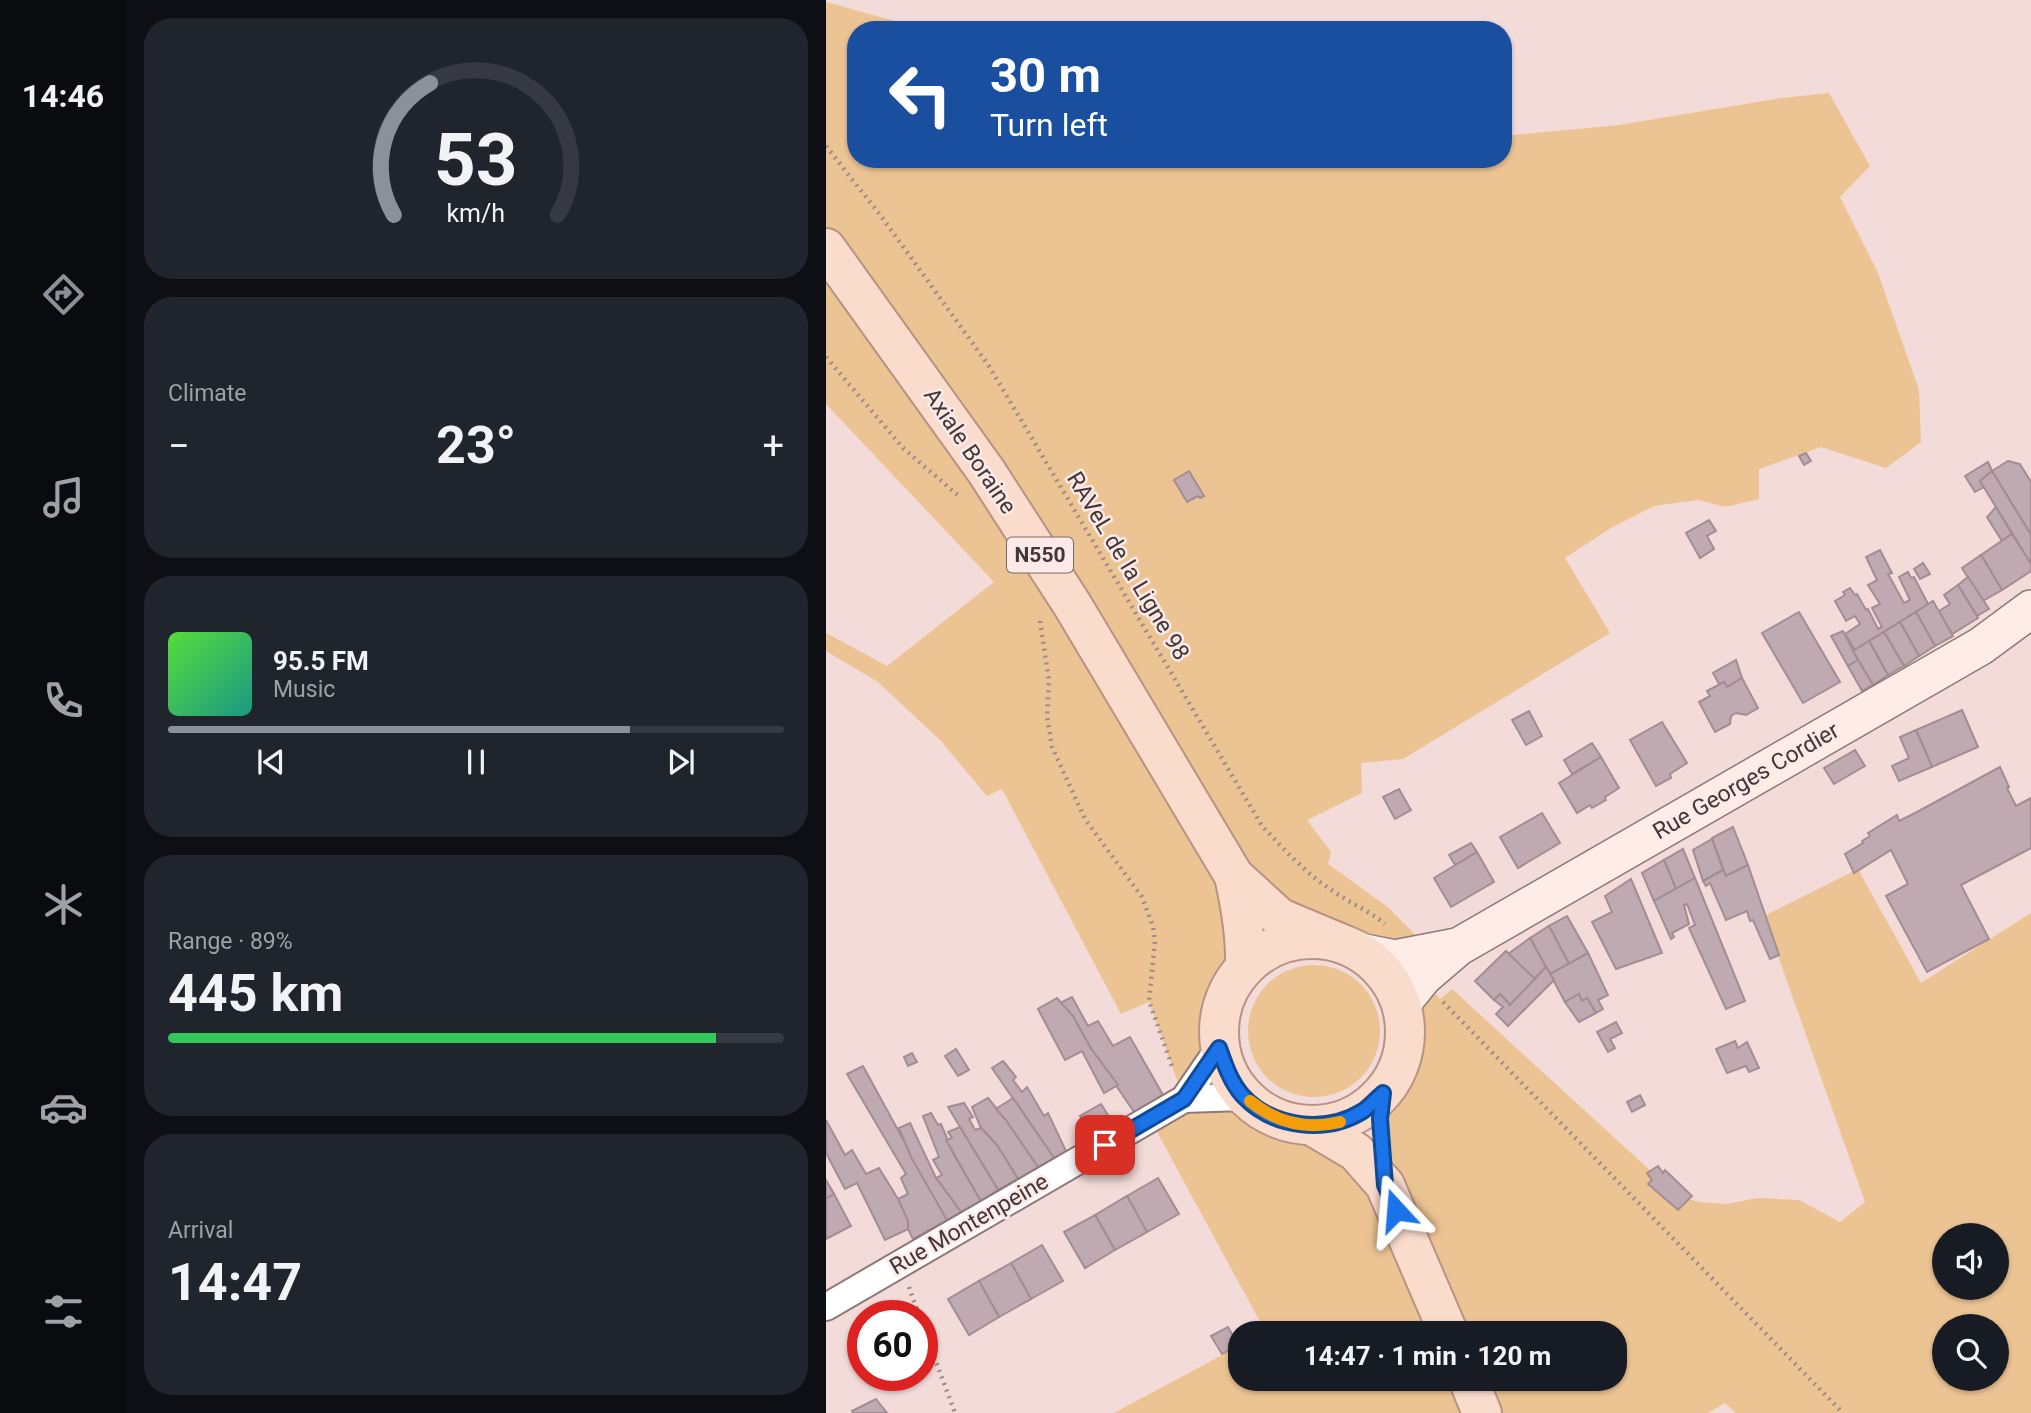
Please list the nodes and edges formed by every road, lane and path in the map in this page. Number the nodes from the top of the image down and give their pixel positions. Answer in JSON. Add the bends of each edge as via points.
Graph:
{"nodes":[{"id":1,"x":826,"y":146,"type":"edge"},
{"id":2,"x":826,"y":248,"type":"edge"},
{"id":3,"x":826,"y":357,"type":"edge"},
{"id":4,"x":964,"y":502,"type":"dead end"},
{"id":5,"x":2031,"y":609,"type":"edge"},
{"id":6,"x":1036,"y":614,"type":"dead end"},
{"id":7,"x":1234,"y":876,"type":"junction"},
{"id":8,"x":1350,"y":947,"type":"junction"},
{"id":9,"x":1245,"y":966,"type":"junction"},
{"id":10,"x":1413,"y":979,"type":"junction"},
{"id":11,"x":1219,"y":1048,"type":"junction"},
{"id":12,"x":1383,"y":1093,"type":"junction"},
{"id":13,"x":1244,"y":1097,"type":"junction"},
{"id":14,"x":1184,"y":1099,"type":"junction"},
{"id":15,"x":1312,"y":1126,"type":"junction"},
{"id":16,"x":1385,"y":1185,"type":"junction"},
{"id":17,"x":826,"y":1307,"type":"edge"},
{"id":18,"x":1443,"y":1321,"type":"edge"},
{"id":19,"x":938,"y":1367,"type":"edge"},
{"id":20,"x":1473,"y":1391,"type":"edge"},
{"id":21,"x":955,"y":1413,"type":"edge"},
{"id":22,"x":1482,"y":1413,"type":"edge"},
{"id":23,"x":1843,"y":1413,"type":"edge"}],
"edges":[{"from":1,"to":10,"type":"path","name":"RAVeL de la Ligne 98","via":[[989,366],[1262,826],[1330,890],[1405,938]]},
{"from":2,"to":7,"type":"main road","name":"Axiale Boraine","number":"N550","via":[[986,471],[1073,606]]},
{"from":3,"to":4,"type":"path","via":[[904,449]]},
{"from":5,"to":10,"type":"street","name":"Rue Georges Cordier","via":[[1981,646],[1458,947]]},
{"from":6,"to":14,"type":"path","via":[[1042,624],[1049,680],[1047,716],[1052,747],[1085,819],[1142,897],[1153,926],[1149,1001]]},
{"from":7,"to":8,"type":"main road","name":"Axiale Boraine","number":"N550","via":[[1280,918]]},
{"from":7,"to":9,"type":"main road","name":"Axiale Boraine","number":"N550"},
{"from":8,"to":9,"type":"main road","via":[[1314,939],[1289,941]]},
{"from":8,"to":10,"type":"main road","via":[[1378,966],[1392,984]]},
{"from":9,"to":11,"type":"main road","via":[[1228,990],[1219,1018]]},
{"from":10,"to":12,"type":"main road","via":[[1404,1051]]},
{"from":10,"to":23,"type":"path","name":"RAVeL de la Ligne 98","via":[[1440,999]]},
{"from":11,"to":13,"type":"main road"},
{"from":11,"to":14,"type":"street","name":"Rue Montenpeine"},
{"from":12,"to":15,"type":"main road","via":[[1363,1111]]},
{"from":12,"to":16,"type":"main road","via":[[1380,1119]]},
{"from":13,"to":14,"type":"street","name":"Rue Montenpeine"},
{"from":13,"to":15,"type":"main road","via":[[1275,1117]]},
{"from":14,"to":17,"type":"street","name":"Rue Montenpeine"},
{"from":15,"to":16,"type":"main road","via":[[1356,1152]]},
{"from":16,"to":18,"type":"main road"},
{"from":19,"to":21,"type":"path"},
{"from":20,"to":22,"type":"main road"}]}
